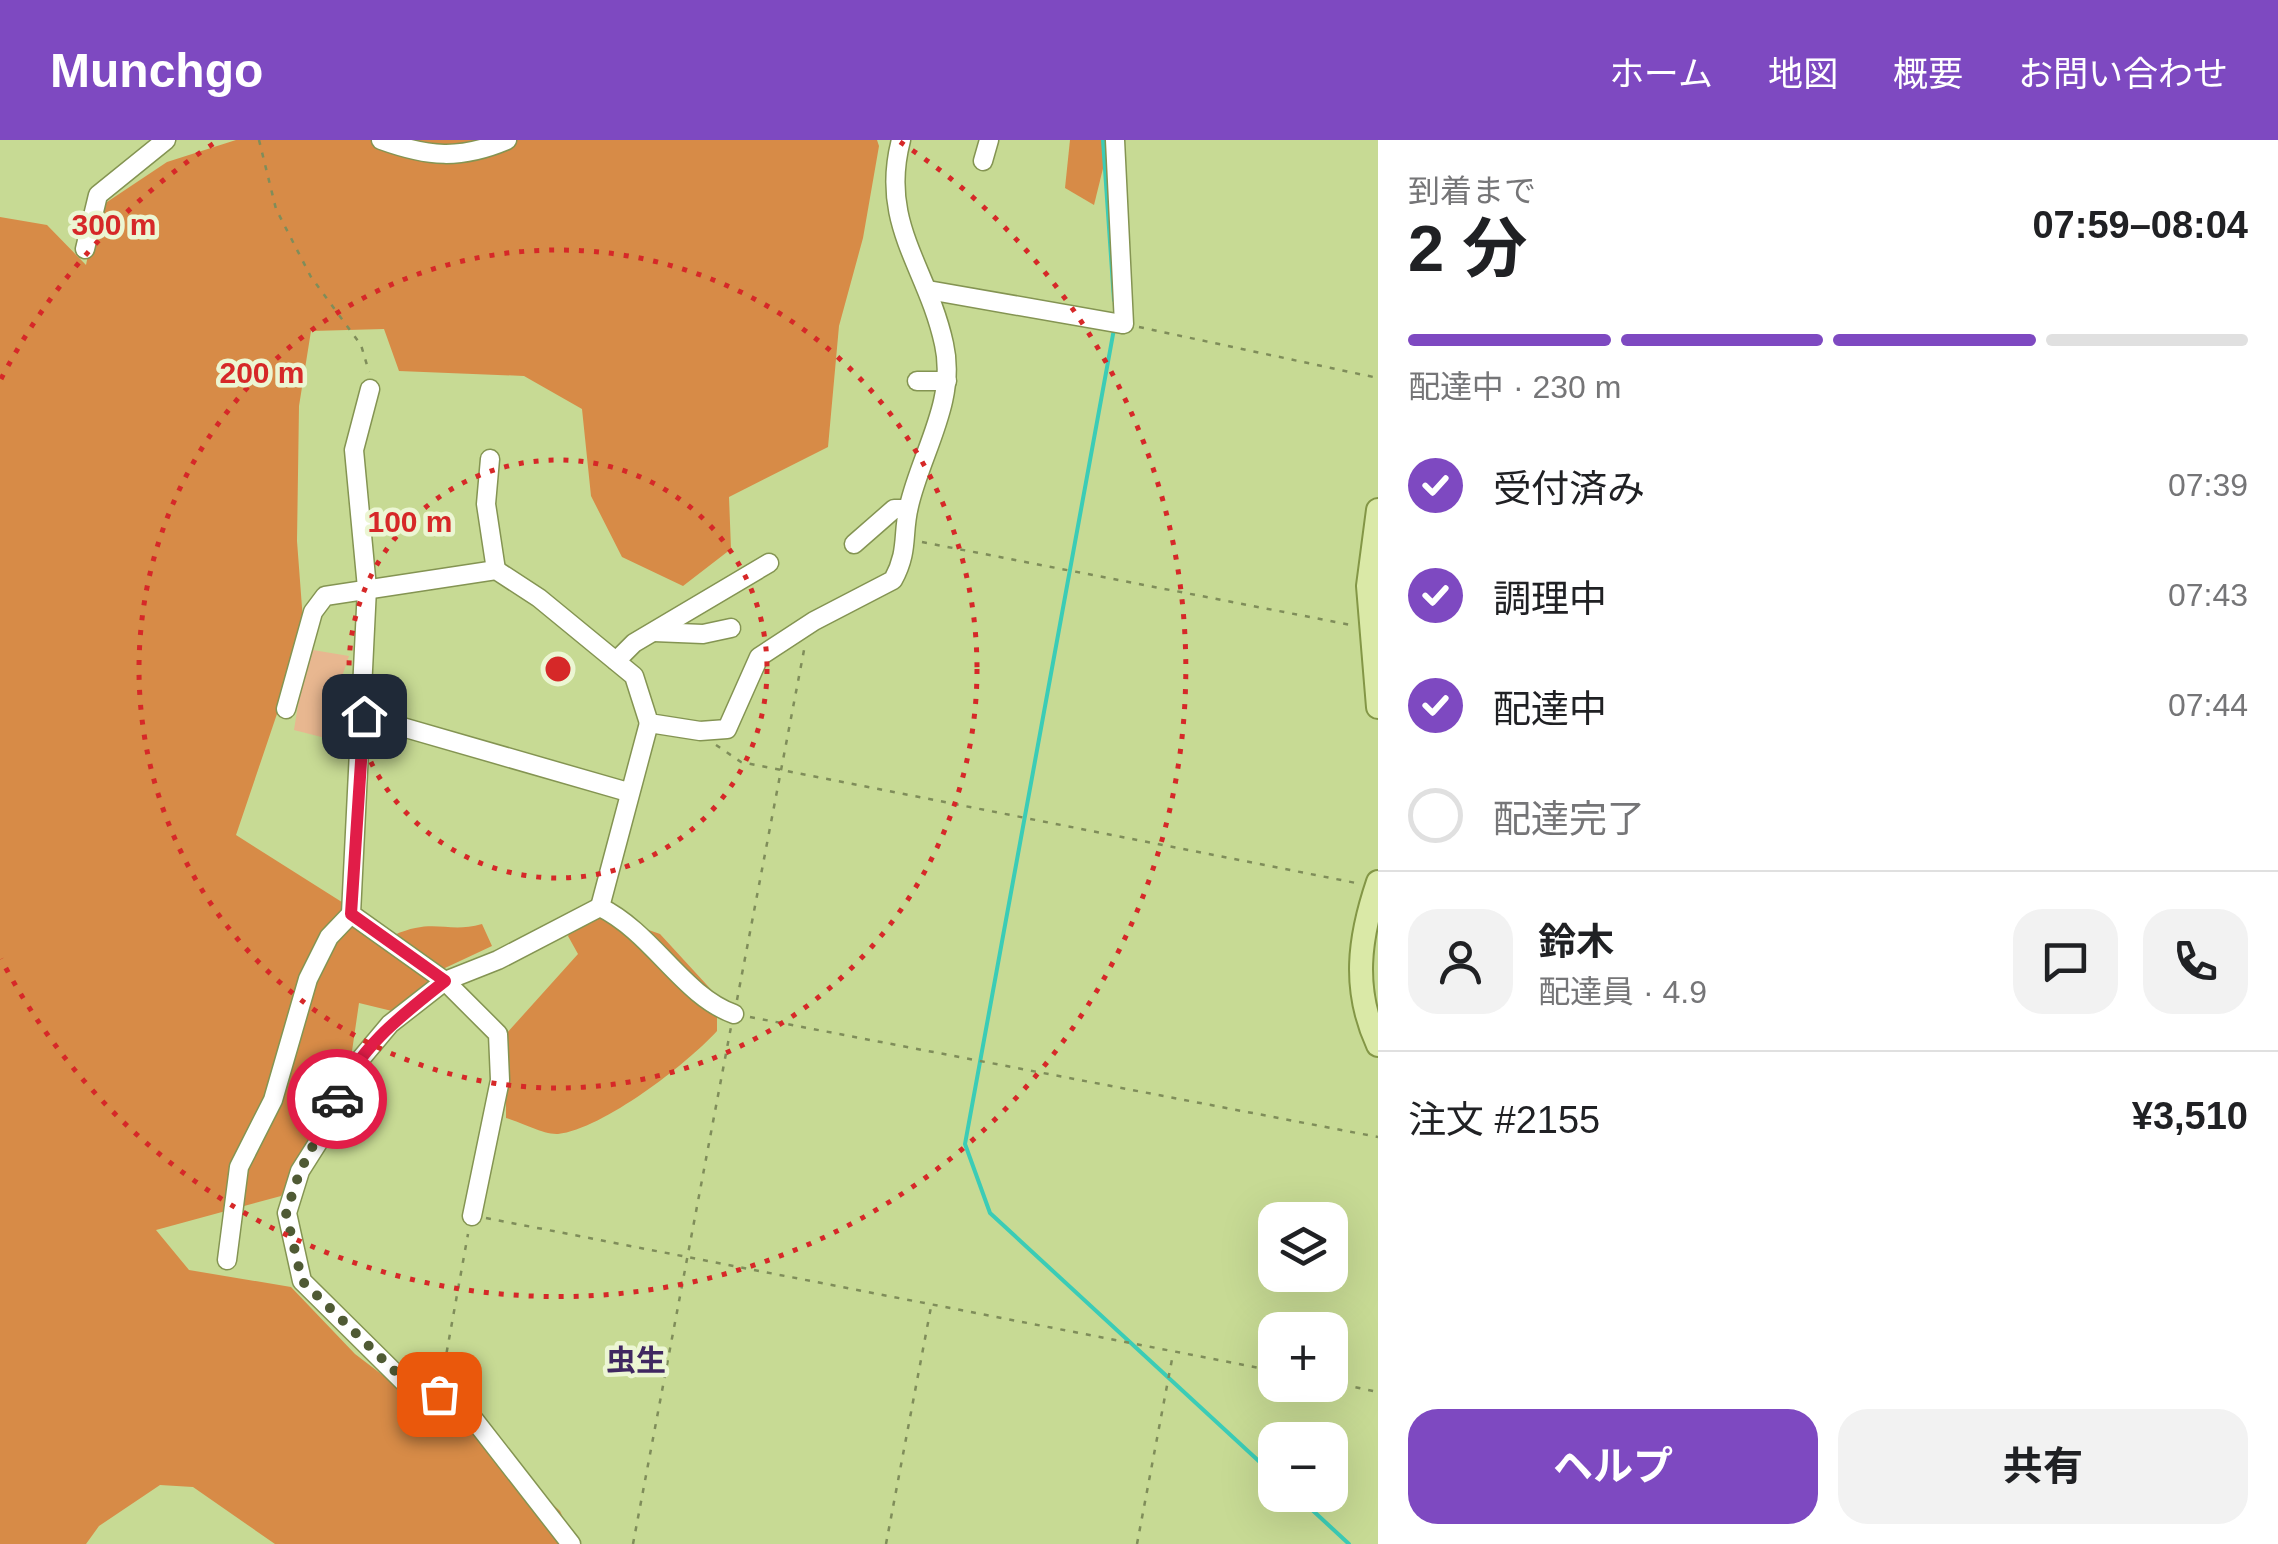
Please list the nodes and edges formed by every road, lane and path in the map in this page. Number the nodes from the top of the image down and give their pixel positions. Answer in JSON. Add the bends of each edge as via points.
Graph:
{"nodes":[{"id":1,"x":166,"y":140,"type":"edge"},
{"id":2,"x":259,"y":140,"type":"edge"},
{"id":3,"x":380,"y":140,"type":"edge"},
{"id":4,"x":507,"y":140,"type":"edge"},
{"id":5,"x":901,"y":140,"type":"edge"},
{"id":6,"x":989,"y":140,"type":"edge"},
{"id":7,"x":1115,"y":140,"type":"edge"},
{"id":8,"x":984,"y":161,"type":"dead end"},
{"id":9,"x":85,"y":249,"type":"dead end"},
{"id":10,"x":928,"y":290,"type":"junction"},
{"id":11,"x":1119,"y":323,"type":"junction"},
{"id":12,"x":1378,"y":378,"type":"edge"},
{"id":13,"x":918,"y":381,"type":"dead end"},
{"id":14,"x":947,"y":381,"type":"junction"},
{"id":15,"x":370,"y":388,"type":"joint"},
{"id":16,"x":490,"y":458,"type":"dead end"},
{"id":17,"x":908,"y":509,"type":"junction"},
{"id":18,"x":1378,"y":510,"type":"edge"},
{"id":19,"x":908,"y":540,"type":"junction"},
{"id":20,"x":854,"y":544,"type":"dead end"},
{"id":21,"x":769,"y":563,"type":"dead end"},
{"id":22,"x":496,"y":570,"type":"junction"},
{"id":23,"x":368,"y":588,"type":"junction"},
{"id":24,"x":810,"y":624,"type":"junction"},
{"id":25,"x":731,"y":628,"type":"dead end"},
{"id":26,"x":1372,"y":629,"type":"junction"},
{"id":27,"x":653,"y":632,"type":"junction"},
{"id":28,"x":616,"y":662,"type":"junction"},
{"id":29,"x":1377,"y":691,"type":"edge"},
{"id":30,"x":286,"y":710,"type":"dead end"},
{"id":31,"x":364,"y":716,"type":"junction"},
{"id":32,"x":649,"y":724,"type":"junction"},
{"id":33,"x":700,"y":731,"type":"junction"},
{"id":34,"x":781,"y":770,"type":"junction"},
{"id":35,"x":628,"y":792,"type":"junction"},
{"id":36,"x":1377,"y":884,"type":"edge"},
{"id":37,"x":600,"y":908,"type":"junction"},
{"id":38,"x":351,"y":914,"type":"junction"},
{"id":39,"x":445,"y":981,"type":"junction"},
{"id":40,"x":734,"y":1014,"type":"junction"},
{"id":41,"x":1378,"y":1045,"type":"edge"},
{"id":42,"x":1378,"y":1137,"type":"edge"},
{"id":43,"x":472,"y":1216,"type":"junction"},
{"id":44,"x":685,"y":1257,"type":"junction"},
{"id":45,"x":228,"y":1260,"type":"dead end"},
{"id":46,"x":931,"y":1306,"type":"junction"},
{"id":47,"x":1174,"y":1352,"type":"junction"},
{"id":48,"x":1258,"y":1369,"type":"edge"},
{"id":49,"x":1348,"y":1386,"type":"edge"},
{"id":50,"x":1378,"y":1392,"type":"edge"},
{"id":51,"x":439,"y":1394,"type":"junction"},
{"id":52,"x":571,"y":1544,"type":"edge"},
{"id":53,"x":632,"y":1544,"type":"edge"},
{"id":54,"x":886,"y":1544,"type":"edge"},
{"id":55,"x":1137,"y":1544,"type":"edge"}],
"edges":[{"from":1,"to":9,"type":"street","via":[[98,195]]},
{"from":2,"to":15,"type":"path","via":[[276,210],[311,277],[361,346]]},
{"from":3,"to":4,"type":"street","via":[[449,158]]},
{"from":5,"to":10,"type":"street","via":[[892,174],[896,210]]},
{"from":6,"to":8,"type":"street"},
{"from":7,"to":11,"type":"street"},
{"from":10,"to":11,"type":"street"},
{"from":10,"to":14,"type":"street","via":[[944,342]]},
{"from":11,"to":12,"type":"path"},
{"from":13,"to":14,"type":"street"},
{"from":14,"to":17,"type":"street"},
{"from":15,"to":23,"type":"street","via":[[354,450]]},
{"from":16,"to":22,"type":"street","via":[[486,504]]},
{"from":17,"to":19,"type":"street"},
{"from":17,"to":20,"type":"street","via":[[894,509]]},
{"from":18,"to":26,"type":"main road","via":[[1368,560]]},
{"from":19,"to":24,"type":"street","via":[[894,580]]},
{"from":19,"to":26,"type":"path"},
{"from":21,"to":27,"type":"street"},
{"from":22,"to":23,"type":"street"},
{"from":22,"to":28,"type":"street"},
{"from":23,"to":30,"type":"street","via":[[325,596],[312,612]]},
{"from":23,"to":31,"type":"street"},
{"from":24,"to":33,"type":"street","via":[[760,658],[727,729]]},
{"from":24,"to":34,"type":"path"},
{"from":25,"to":27,"type":"street"},
{"from":26,"to":29,"type":"main road"},
{"from":27,"to":28,"type":"street"},
{"from":28,"to":32,"type":"street","via":[[634,676]]},
{"from":31,"to":35,"type":"street"},
{"from":31,"to":38,"type":"street"},
{"from":32,"to":33,"type":"street"},
{"from":32,"to":35,"type":"street"},
{"from":33,"to":34,"type":"path","via":[[742,762]]},
{"from":34,"to":36,"type":"path"},
{"from":34,"to":40,"type":"path"},
{"from":35,"to":37,"type":"street"},
{"from":36,"to":41,"type":"main road","via":[[1359,958],[1364,1005]]},
{"from":37,"to":39,"type":"street"},
{"from":37,"to":40,"type":"street","via":[[623,918],[711,1006]]},
{"from":38,"to":39,"type":"street"},
{"from":38,"to":45,"type":"street","via":[[330,937],[308,980],[274,1100],[239,1168]]},
{"from":39,"to":43,"type":"street","via":[[498,1034],[500,1080]]},
{"from":39,"to":51,"type":"street","via":[[390,1024],[348,1074],[286,1213],[302,1281],[404,1380]]},
{"from":40,"to":42,"type":"path"},
{"from":40,"to":44,"type":"path"},
{"from":43,"to":44,"type":"path"},
{"from":43,"to":51,"type":"path"},
{"from":44,"to":46,"type":"path"},
{"from":44,"to":53,"type":"path"},
{"from":46,"to":47,"type":"path"},
{"from":46,"to":54,"type":"path"},
{"from":47,"to":48,"type":"path"},
{"from":47,"to":55,"type":"path"},
{"from":49,"to":50,"type":"path"},
{"from":51,"to":52,"type":"street","via":[[466,1408]]}]}
